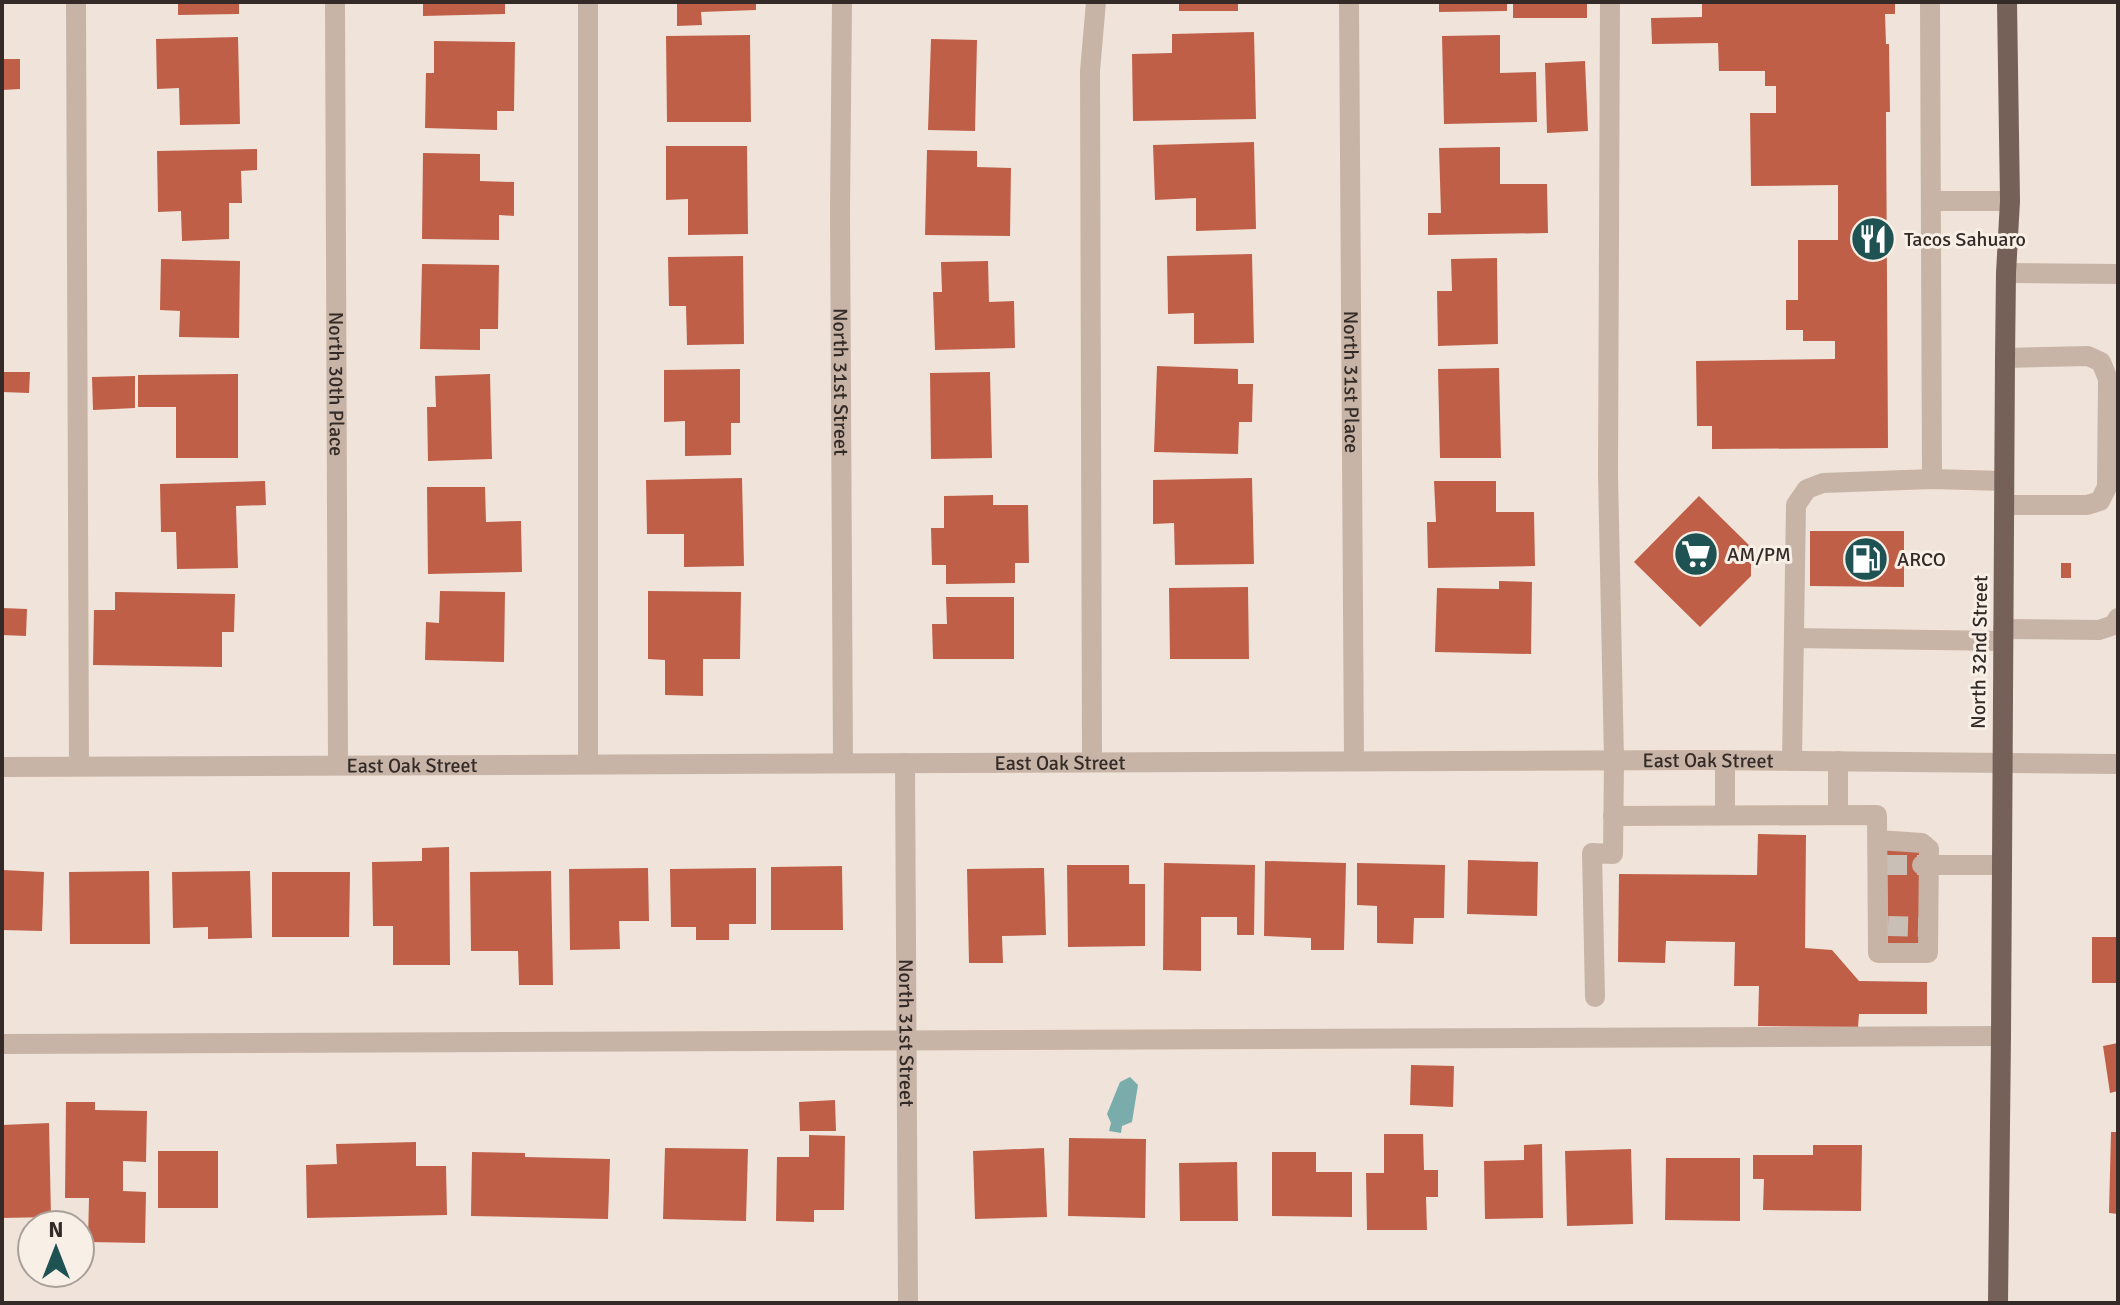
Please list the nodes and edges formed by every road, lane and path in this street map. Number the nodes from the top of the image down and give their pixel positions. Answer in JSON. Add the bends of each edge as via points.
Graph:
{"nodes":[{"id":1,"x":76,"y":2,"type":"edge"},
{"id":2,"x":335,"y":2,"type":"edge"},
{"id":3,"x":588,"y":2,"type":"edge"},
{"id":4,"x":842,"y":2,"type":"edge"},
{"id":5,"x":1096,"y":2,"type":"edge"},
{"id":6,"x":1349,"y":2,"type":"edge"},
{"id":7,"x":1610,"y":2,"type":"edge"},
{"id":8,"x":1930,"y":2,"type":"edge"},
{"id":9,"x":2007,"y":2,"type":"edge"},
{"id":10,"x":1931,"y":201,"type":"junction"},
{"id":11,"x":2010,"y":201,"type":"junction"},
{"id":12,"x":2006,"y":273,"type":"junction"},
{"id":13,"x":2118,"y":274,"type":"edge"},
{"id":14,"x":2005,"y":358,"type":"junction"},
{"id":15,"x":2109,"y":359,"type":"edge"},
{"id":16,"x":1932,"y":479,"type":"junction"},
{"id":17,"x":2004,"y":481,"type":"junction"},
{"id":18,"x":2005,"y":505,"type":"junction"},
{"id":19,"x":2118,"y":618,"type":"edge"},
{"id":20,"x":2003,"y":635,"type":"junction"},
{"id":21,"x":1794,"y":638,"type":"junction"},
{"id":22,"x":1614,"y":760,"type":"junction"},
{"id":23,"x":1725,"y":760,"type":"junction"},
{"id":24,"x":1354,"y":761,"type":"junction"},
{"id":25,"x":1792,"y":761,"type":"junction"},
{"id":26,"x":1838,"y":761,"type":"junction"},
{"id":27,"x":1092,"y":762,"type":"junction"},
{"id":28,"x":843,"y":763,"type":"junction"},
{"id":29,"x":905,"y":763,"type":"junction"},
{"id":30,"x":338,"y":764,"type":"junction"},
{"id":31,"x":588,"y":764,"type":"junction"},
{"id":32,"x":2002,"y":764,"type":"junction"},
{"id":33,"x":2118,"y":764,"type":"edge"},
{"id":34,"x":79,"y":766,"type":"junction"},
{"id":35,"x":2,"y":767,"type":"edge"},
{"id":36,"x":1725,"y":815,"type":"junction"},
{"id":37,"x":1838,"y":815,"type":"junction"},
{"id":38,"x":1613,"y":816,"type":"junction"},
{"id":39,"x":1878,"y":840,"type":"junction"},
{"id":40,"x":1926,"y":865,"type":"junction"},
{"id":41,"x":2001,"y":865,"type":"junction"},
{"id":42,"x":1595,"y":997,"type":"dead end"},
{"id":43,"x":2001,"y":1036,"type":"junction"},
{"id":44,"x":907,"y":1040,"type":"junction"},
{"id":45,"x":2,"y":1044,"type":"edge"},
{"id":46,"x":908,"y":1303,"type":"edge"},
{"id":47,"x":1998,"y":1303,"type":"edge"}],
"edges":[{"from":1,"to":34,"type":"street"},
{"from":2,"to":30,"type":"street","name":"North 30th Place"},
{"from":3,"to":31,"type":"street"},
{"from":4,"to":28,"type":"street","name":"North 31st Street"},
{"from":5,"to":27,"type":"street","via":[[1090,71]]},
{"from":6,"to":24,"type":"street","name":"North 31st Place"},
{"from":7,"to":22,"type":"street","via":[[1608,474]]},
{"from":8,"to":10,"type":"street"},
{"from":9,"to":11,"type":"main road","name":"North 32nd Street"},
{"from":10,"to":11,"type":"street"},
{"from":10,"to":16,"type":"street"},
{"from":11,"to":12,"type":"main road","name":"North 32nd Street"},
{"from":12,"to":13,"type":"street"},
{"from":12,"to":14,"type":"main road","name":"North 32nd Street"},
{"from":14,"to":15,"type":"street"},
{"from":14,"to":17,"type":"main road","name":"North 32nd Street"},
{"from":15,"to":18,"type":"street","via":[[2107,487],[2100,501]]},
{"from":16,"to":17,"type":"street"},
{"from":16,"to":21,"type":"street","via":[[1823,483],[1807,489],[1796,505]]},
{"from":17,"to":18,"type":"main road","name":"North 32nd Street"},
{"from":18,"to":20,"type":"main road","name":"North 32nd Street"},
{"from":19,"to":20,"type":"street","via":[[2099,630]]},
{"from":20,"to":21,"type":"street"},
{"from":20,"to":32,"type":"main road","name":"North 32nd Street"},
{"from":21,"to":25,"type":"street"},
{"from":22,"to":23,"type":"street","name":"East Oak Street"},
{"from":22,"to":24,"type":"street","name":"East Oak Street"},
{"from":22,"to":38,"type":"street"},
{"from":23,"to":25,"type":"street","name":"East Oak Street"},
{"from":23,"to":36,"type":"street"},
{"from":24,"to":27,"type":"street","name":"East Oak Street"},
{"from":25,"to":26,"type":"street","name":"East Oak Street"},
{"from":26,"to":32,"type":"street","name":"East Oak Street"},
{"from":26,"to":37,"type":"street"},
{"from":27,"to":29,"type":"street","name":"East Oak Street"},
{"from":28,"to":29,"type":"street","name":"East Oak Street"},
{"from":28,"to":31,"type":"street","name":"East Oak Street"},
{"from":29,"to":44,"type":"street","name":"North 31st Street"},
{"from":30,"to":31,"type":"street","name":"East Oak Street"},
{"from":30,"to":34,"type":"street","name":"East Oak Street"},
{"from":32,"to":33,"type":"street","name":"East Oak Street"},
{"from":32,"to":41,"type":"main road","name":"North 32nd Street"},
{"from":34,"to":35,"type":"street","name":"East Oak Street"},
{"from":36,"to":37,"type":"street"},
{"from":36,"to":38,"type":"street"},
{"from":37,"to":39,"type":"street","via":[[1877,815]]},
{"from":38,"to":42,"type":"street","via":[[1613,854],[1592,853]]},
{"from":39,"to":40,"type":"street","via":[[1922,843],[1929,849]]},
{"from":39,"to":40,"type":"street","via":[[1883,926],[1878,953],[1928,953],[1932,926]]},
{"from":40,"to":41,"type":"street"},
{"from":41,"to":43,"type":"main road","name":"North 32nd Street"},
{"from":43,"to":44,"type":"street"},
{"from":43,"to":47,"type":"main road","name":"North 32nd Street"},
{"from":44,"to":45,"type":"street"},
{"from":44,"to":46,"type":"street","name":"North 31st Street"}]}
